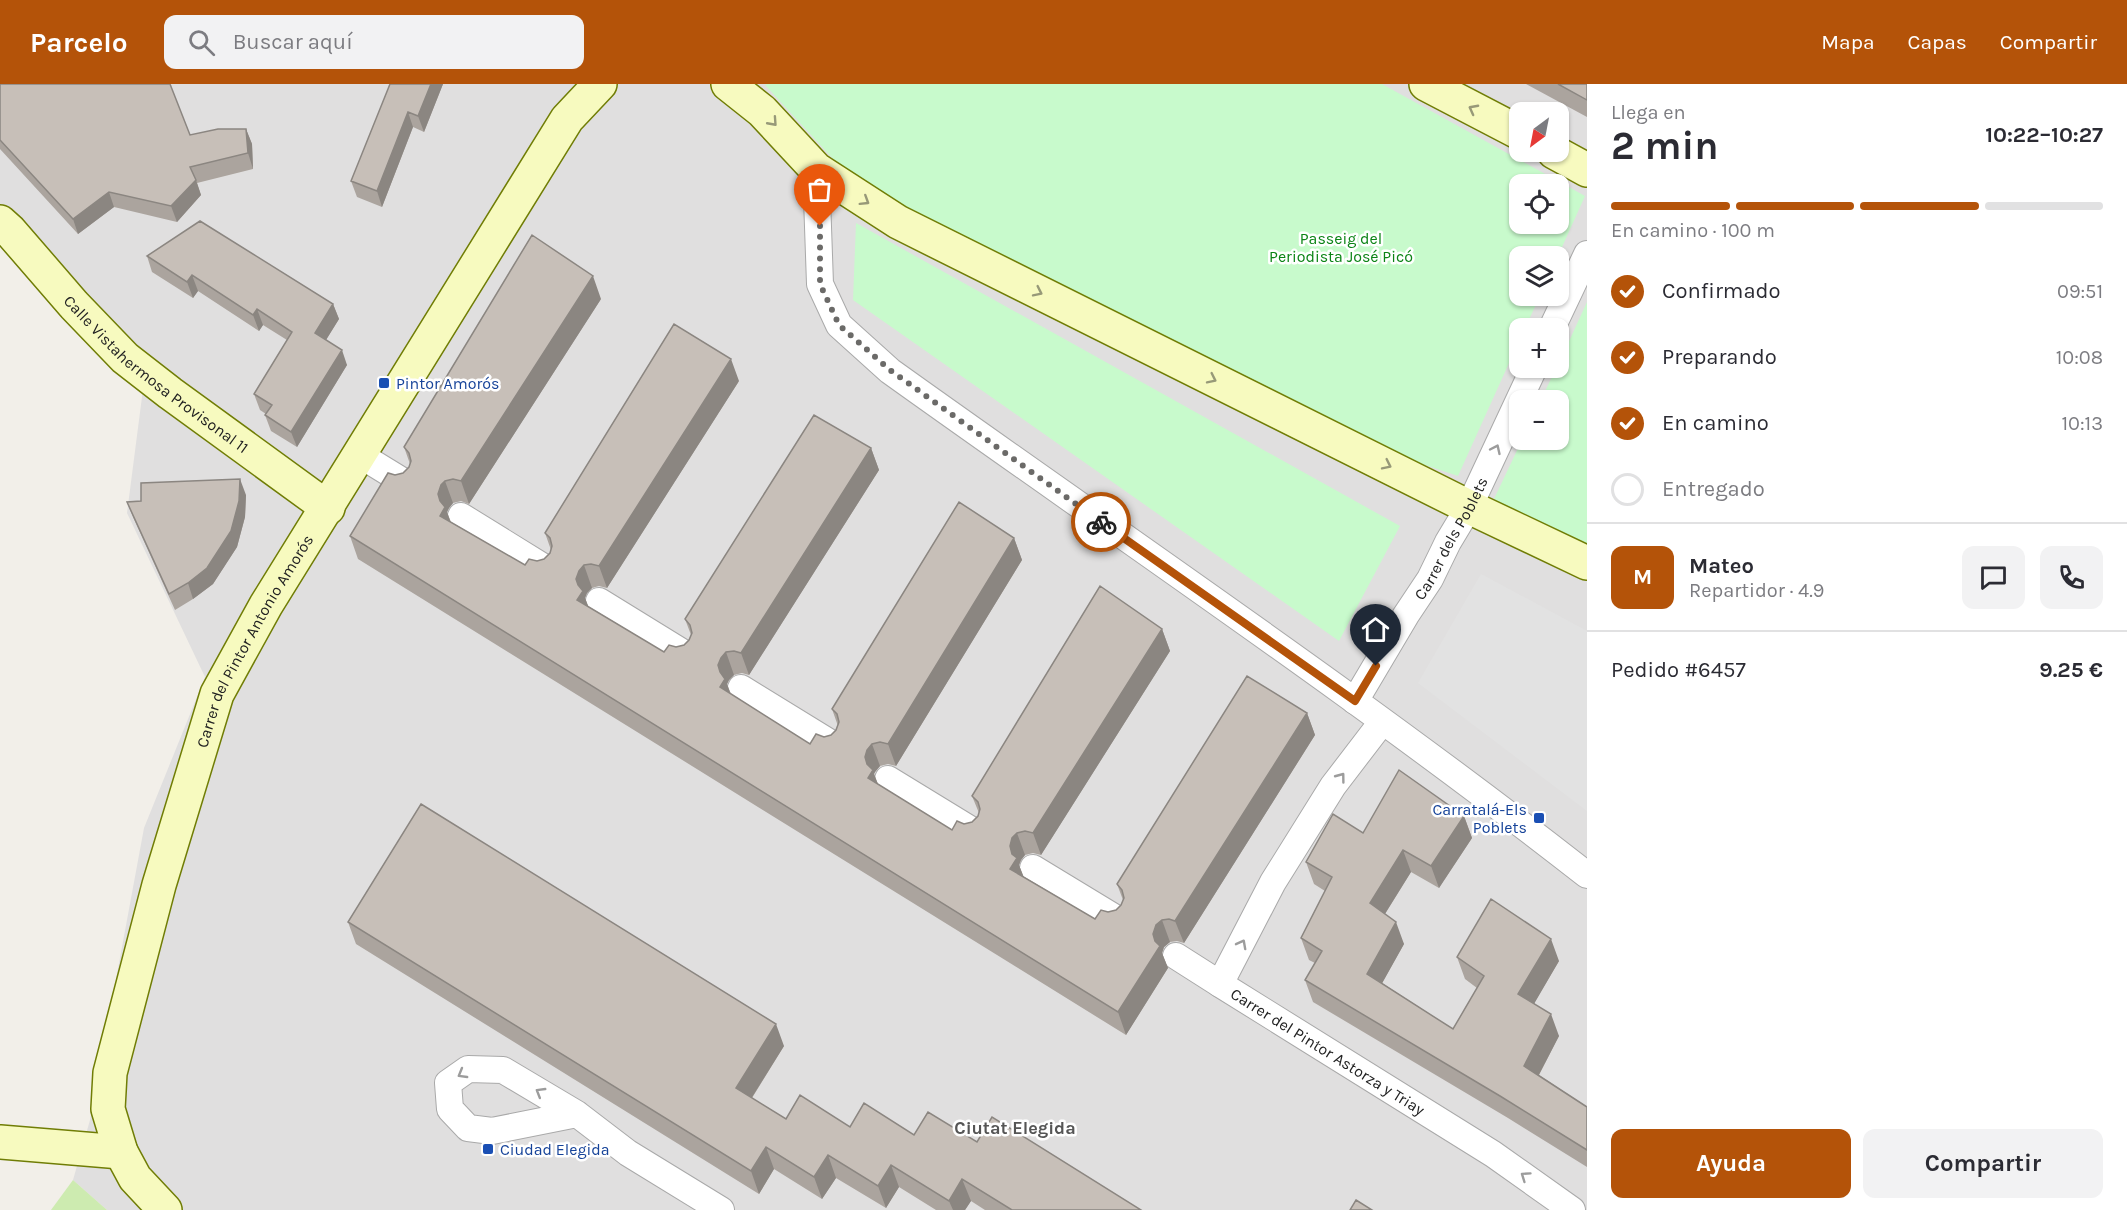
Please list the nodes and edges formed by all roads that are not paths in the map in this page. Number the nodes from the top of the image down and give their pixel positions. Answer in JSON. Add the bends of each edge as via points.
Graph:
{"nodes":[{"id":1,"x":569,"y":84,"type":"edge"},
{"id":2,"x":600,"y":84,"type":"edge"},
{"id":3,"x":728,"y":84,"type":"edge"},
{"id":4,"x":1426,"y":84,"type":"edge"},
{"id":5,"x":567,"y":119,"type":"junction"},
{"id":6,"x":1509,"y":127,"type":"edge"},
{"id":7,"x":1569,"y":160,"type":"edge"},
{"id":8,"x":816,"y":169,"type":"junction"},
{"id":9,"x":1587,"y":170,"type":"edge"},
{"id":10,"x":0,"y":222,"type":"edge"},
{"id":11,"x":1587,"y":254,"type":"edge"},
{"id":12,"x":1557,"y":318,"type":"edge"},
{"id":13,"x":1529,"y":378,"type":"edge"},
{"id":14,"x":360,"y":454,"type":"junction"},
{"id":15,"x":404,"y":482,"type":"edge"},
{"id":16,"x":1470,"y":507,"type":"junction"},
{"id":17,"x":327,"y":508,"type":"junction"},
{"id":18,"x":461,"y":516,"type":"dead end"},
{"id":19,"x":1587,"y":563,"type":"edge"},
{"id":20,"x":545,"y":568,"type":"edge"},
{"id":21,"x":598,"y":601,"type":"dead end"},
{"id":22,"x":685,"y":654,"type":"edge"},
{"id":23,"x":741,"y":688,"type":"dead end"},
{"id":24,"x":1355,"y":701,"type":"junction"},
{"id":25,"x":1382,"y":722,"type":"junction"},
{"id":26,"x":832,"y":744,"type":"edge"},
{"id":27,"x":888,"y":779,"type":"dead end"},
{"id":28,"x":972,"y":831,"type":"edge"},
{"id":29,"x":1033,"y":868,"type":"dead end"},
{"id":30,"x":1587,"y":875,"type":"edge"},
{"id":31,"x":1117,"y":920,"type":"edge"},
{"id":32,"x":1176,"y":956,"type":"dead end"},
{"id":33,"x":1220,"y":984,"type":"junction"},
{"id":34,"x":577,"y":1114,"type":"dead end"},
{"id":35,"x":0,"y":1142,"type":"edge"},
{"id":36,"x":121,"y":1152,"type":"junction"},
{"id":37,"x":164,"y":1209,"type":"edge"},
{"id":38,"x":721,"y":1210,"type":"edge"},
{"id":39,"x":1572,"y":1210,"type":"edge"}],
"edges":[{"from":1,"to":5,"type":"street","name":"Carrer del Pintor Antonio Amorós"},
{"from":2,"to":5,"type":"street","name":"Carrer del Pintor Antonio Amorós"},
{"from":3,"to":8,"type":"street","one_way":true,"via":[[762,111]]},
{"from":6,"to":4,"type":"street","one_way":true},
{"from":5,"to":14,"type":"street","name":"Carrer del Pintor Antonio Amorós"},
{"from":7,"to":9,"type":"street"},
{"from":8,"to":16,"type":"street","one_way":true,"via":[[898,222]]},
{"from":8,"to":24,"type":"street","via":[[820,284],[839,325],[890,370]]},
{"from":10,"to":17,"type":"street","name":"Calle Vistahermosa Provisonal 11","via":[[125,358]]},
{"from":11,"to":12,"type":"street"},
{"from":16,"to":13,"type":"street","name":"Carrer dels Poblets","one_way":true},
{"from":14,"to":15,"type":"street"},
{"from":14,"to":17,"type":"street","name":"Carrer del Pintor Antonio Amorós"},
{"from":16,"to":19,"type":"street"},
{"from":16,"to":24,"type":"street","name":"Carrer dels Poblets"},
{"from":17,"to":36,"type":"street","name":"Carrer del Pintor Antonio Amorós","via":[[266,605],[217,694],[159,885],[110,1073],[108,1109]]},
{"from":18,"to":20,"type":"street"},
{"from":21,"to":22,"type":"street"},
{"from":23,"to":26,"type":"street"},
{"from":24,"to":25,"type":"street"},
{"from":25,"to":30,"type":"street"},
{"from":33,"to":25,"type":"street","name":"Carrer del Pintor Astorza y Triay","one_way":true,"via":[[1273,882],[1334,786]]},
{"from":27,"to":28,"type":"street"},
{"from":29,"to":31,"type":"street"},
{"from":32,"to":33,"type":"street"},
{"from":39,"to":33,"type":"street","name":"Carrer del Pintor Astorza y Triay","one_way":true,"via":[[1493,1154]]},
{"from":34,"to":38,"type":"street","via":[[628,1153]]},
{"from":35,"to":36,"type":"street"},
{"from":36,"to":37,"type":"street","name":"Carrer del Pintor Antonio Amorós","via":[[135,1178]]}]}
